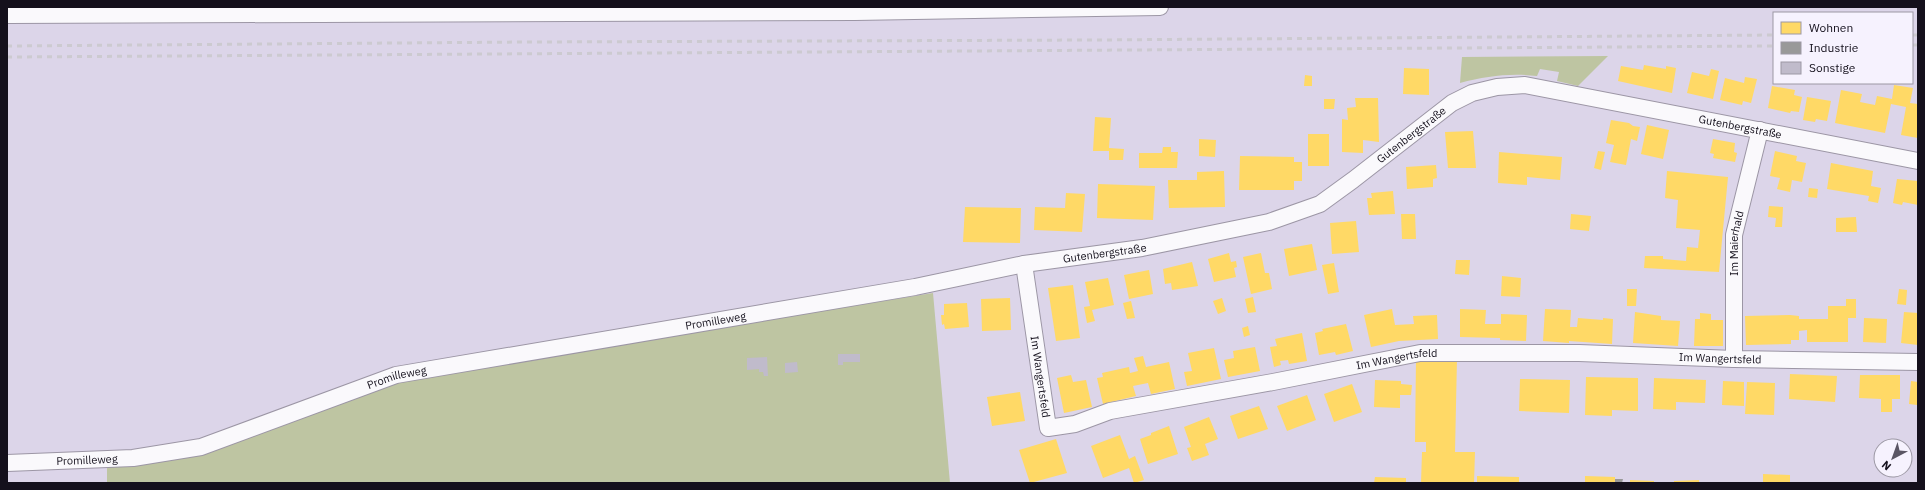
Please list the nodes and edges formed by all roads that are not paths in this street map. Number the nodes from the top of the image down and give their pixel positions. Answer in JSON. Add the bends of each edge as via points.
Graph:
{"nodes":[{"id":1,"x":1160,"y":7,"type":"edge"},
{"id":2,"x":855,"y":9,"type":"edge"},
{"id":3,"x":7,"y":15,"type":"edge"},
{"id":4,"x":1760,"y":130,"type":"junction"},
{"id":5,"x":1918,"y":161,"type":"edge"},
{"id":6,"x":1024,"y":264,"type":"junction"},
{"id":7,"x":914,"y":287,"type":"joint"},
{"id":8,"x":1734,"y":360,"type":"junction"},
{"id":9,"x":1918,"y":362,"type":"edge"},
{"id":10,"x":7,"y":463,"type":"edge"}],
"edges":[{"from":1,"to":2,"type":"street"},
{"from":2,"to":3,"type":"street"},
{"from":4,"to":5,"type":"street","name":"Gutenbergstraße"},
{"from":4,"to":6,"type":"street","name":"Gutenbergstraße","via":[[1525,85],[1497,87],[1472,93],[1452,103],[1320,204],[1290,216],[1142,248]]},
{"from":4,"to":8,"type":"street","name":"Im Maierhald","via":[[1734,235]]},
{"from":6,"to":7,"type":"street","name":"Gutenbergstraße"},
{"from":6,"to":8,"type":"street","name":"Im Wangertsfeld","via":[[1048,428],[1075,424],[1110,411],[1420,353],[1579,353]]},
{"from":7,"to":10,"type":"street","name":"Promilleweg","via":[[396,375],[200,447],[133,458]]},
{"from":8,"to":9,"type":"street","name":"Im Wangertsfeld"}]}
